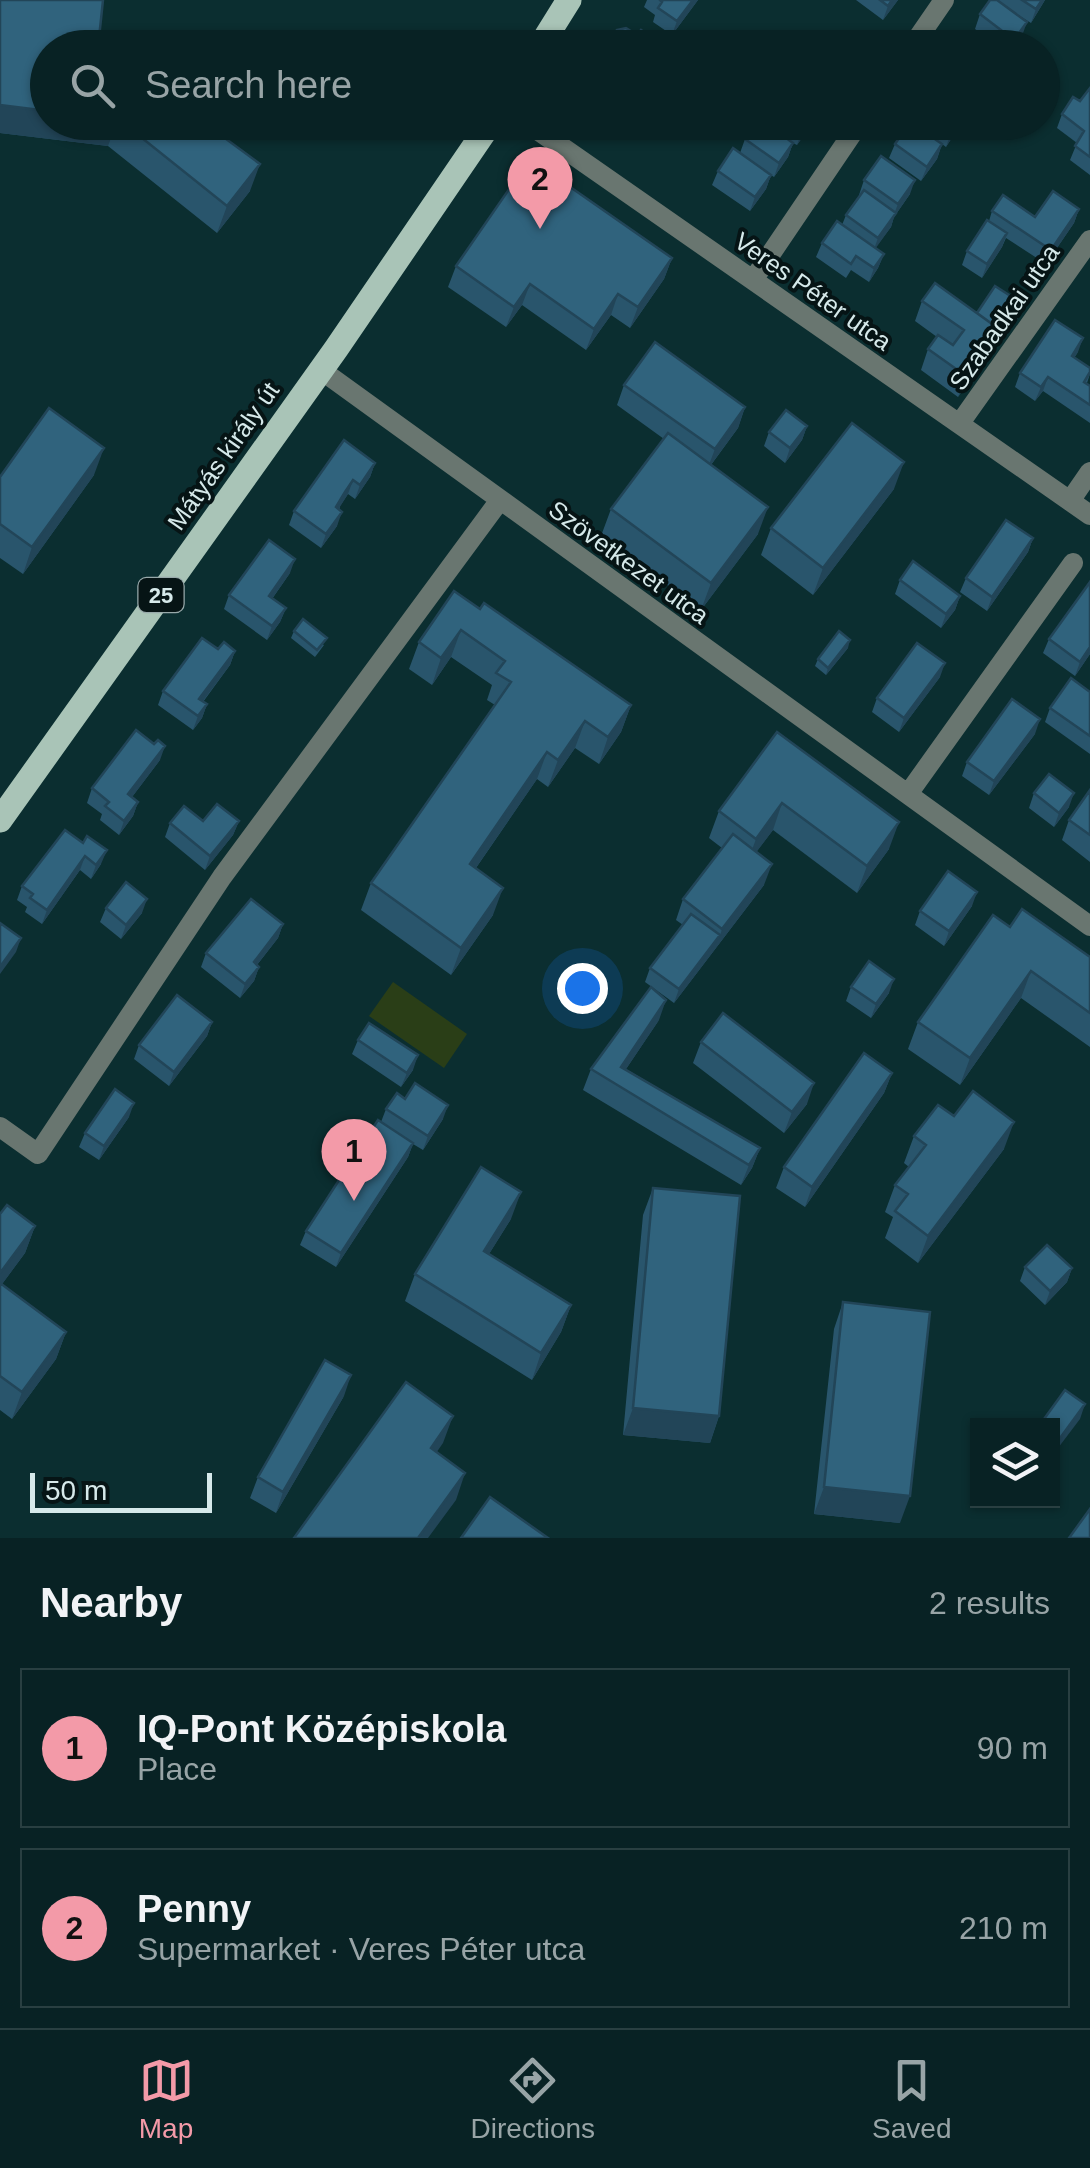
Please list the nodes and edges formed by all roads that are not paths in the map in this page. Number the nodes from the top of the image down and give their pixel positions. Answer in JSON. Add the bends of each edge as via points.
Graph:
{"nodes":[{"id":1,"x":569,"y":0,"type":"edge"},
{"id":2,"x":944,"y":0,"type":"edge"},
{"id":3,"x":550,"y":30,"type":"edge"},
{"id":4,"x":924,"y":30,"type":"edge"},
{"id":5,"x":478,"y":140,"type":"edge"},
{"id":6,"x":552,"y":140,"type":"edge"},
{"id":7,"x":848,"y":140,"type":"edge"},
{"id":8,"x":1090,"y":240,"type":"edge"},
{"id":9,"x":753,"y":280,"type":"junction"},
{"id":10,"x":321,"y":370,"type":"junction"},
{"id":11,"x":960,"y":423,"type":"junction"},
{"id":12,"x":1090,"y":472,"type":"edge"},
{"id":13,"x":500,"y":500,"type":"junction"},
{"id":14,"x":1070,"y":501,"type":"junction"},
{"id":15,"x":1090,"y":515,"type":"edge"},
{"id":16,"x":1073,"y":563,"type":"dead end"},
{"id":17,"x":908,"y":794,"type":"junction"},
{"id":18,"x":0,"y":820,"type":"edge"},
{"id":19,"x":1090,"y":926,"type":"edge"},
{"id":20,"x":0,"y":1127,"type":"edge"}],
"edges":[{"from":1,"to":3,"type":"main road"},
{"from":2,"to":4,"type":"street"},
{"from":5,"to":10,"type":"main road","name":"Mátyás király út","number":"25"},
{"from":6,"to":9,"type":"street","name":"Veres Péter utca"},
{"from":7,"to":9,"type":"street"},
{"from":8,"to":11,"type":"street","name":"Szabadkai utca"},
{"from":9,"to":11,"type":"street","name":"Veres Péter utca"},
{"from":10,"to":13,"type":"street","name":"Szövetkezet utca"},
{"from":10,"to":18,"type":"main road","name":"Mátyás király út","number":"25"},
{"from":11,"to":14,"type":"street","name":"Veres Péter utca"},
{"from":12,"to":14,"type":"street"},
{"from":13,"to":17,"type":"street","name":"Szövetkezet utca"},
{"from":13,"to":20,"type":"street","via":[[222,877],[38,1154]]},
{"from":14,"to":15,"type":"street","name":"Veres Péter utca"},
{"from":16,"to":17,"type":"street"},
{"from":17,"to":19,"type":"street","name":"Szövetkezet utca"}]}
